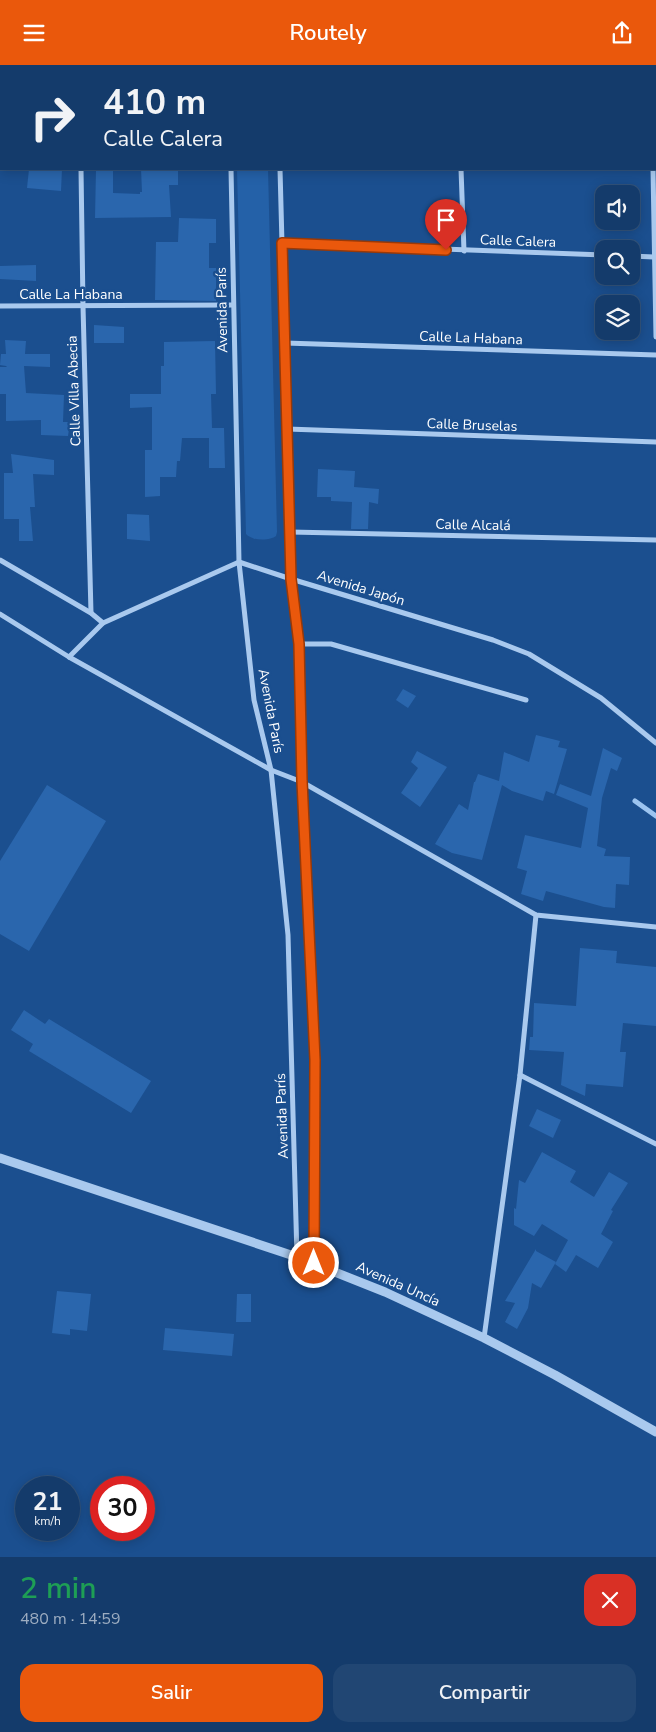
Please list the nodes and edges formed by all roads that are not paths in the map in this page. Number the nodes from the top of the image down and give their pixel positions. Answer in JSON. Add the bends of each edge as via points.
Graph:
{"nodes":[{"id":1,"x":81,"y":170,"type":"edge"},
{"id":2,"x":231,"y":170,"type":"edge"},
{"id":3,"x":280,"y":170,"type":"edge"},
{"id":4,"x":461,"y":170,"type":"edge"},
{"id":5,"x":653,"y":170,"type":"edge"},
{"id":6,"x":282,"y":243,"type":"junction"},
{"id":7,"x":464,"y":251,"type":"junction"},
{"id":8,"x":595,"y":255,"type":"edge"},
{"id":9,"x":640,"y":256,"type":"edge"},
{"id":10,"x":654,"y":257,"type":"junction"},
{"id":11,"x":233,"y":305,"type":"junction"},
{"id":12,"x":0,"y":306,"type":"edge"},
{"id":13,"x":83,"y":306,"type":"junction"},
{"id":14,"x":656,"y":337,"type":"edge"},
{"id":15,"x":285,"y":343,"type":"junction"},
{"id":16,"x":656,"y":355,"type":"edge"},
{"id":17,"x":287,"y":429,"type":"junction"},
{"id":18,"x":656,"y":442,"type":"edge"},
{"id":19,"x":290,"y":532,"type":"junction"},
{"id":20,"x":656,"y":540,"type":"edge"},
{"id":21,"x":0,"y":560,"type":"edge"},
{"id":22,"x":239,"y":562,"type":"junction"},
{"id":23,"x":291,"y":579,"type":"junction"},
{"id":24,"x":91,"y":613,"type":"junction"},
{"id":25,"x":0,"y":614,"type":"edge"},
{"id":26,"x":103,"y":623,"type":"junction"},
{"id":27,"x":299,"y":644,"type":"junction"},
{"id":28,"x":69,"y":657,"type":"junction"},
{"id":29,"x":526,"y":700,"type":"dead end"},
{"id":30,"x":656,"y":743,"type":"edge"},
{"id":31,"x":271,"y":771,"type":"junction"},
{"id":32,"x":302,"y":781,"type":"junction"},
{"id":33,"x":536,"y":915,"type":"junction"},
{"id":34,"x":656,"y":927,"type":"edge"},
{"id":35,"x":520,"y":1075,"type":"junction"},
{"id":36,"x":656,"y":1144,"type":"edge"},
{"id":37,"x":0,"y":1159,"type":"edge"},
{"id":38,"x":297,"y":1257,"type":"junction"},
{"id":39,"x":314,"y":1263,"type":"junction"},
{"id":40,"x":484,"y":1338,"type":"junction"},
{"id":41,"x":656,"y":1432,"type":"edge"}],
"edges":[{"from":1,"to":13,"type":"street","name":"Calle Villa Abecia"},
{"from":2,"to":11,"type":"street","name":"Avenida París"},
{"from":3,"to":6,"type":"street","name":"Avenida París"},
{"from":4,"to":7,"type":"street"},
{"from":5,"to":10,"type":"street"},
{"from":6,"to":7,"type":"street","name":"Calle Calera"},
{"from":6,"to":15,"type":"street","name":"Avenida París"},
{"from":7,"to":8,"type":"street","name":"Calle Calera"},
{"from":9,"to":10,"type":"street"},
{"from":10,"to":14,"type":"street"},
{"from":11,"to":13,"type":"street","name":"Calle La Habana"},
{"from":11,"to":22,"type":"street","name":"Avenida París"},
{"from":12,"to":13,"type":"street","name":"Calle La Habana"},
{"from":13,"to":24,"type":"street","name":"Calle Villa Abecia"},
{"from":15,"to":16,"type":"street","name":"Calle La Habana"},
{"from":15,"to":17,"type":"street","name":"Avenida París"},
{"from":17,"to":18,"type":"street","name":"Calle Bruselas"},
{"from":17,"to":19,"type":"street","name":"Avenida París"},
{"from":19,"to":20,"type":"street","name":"Calle Alcalá"},
{"from":19,"to":23,"type":"street","name":"Avenida París"},
{"from":21,"to":24,"type":"street"},
{"from":22,"to":23,"type":"street","name":"Avenida Japón"},
{"from":22,"to":26,"type":"street"},
{"from":22,"to":31,"type":"street","name":"Avenida París","via":[[254,700]]},
{"from":23,"to":27,"type":"street","name":"Avenida París"},
{"from":23,"to":30,"type":"street","name":"Avenida Japón","via":[[493,640],[529,654],[601,698]]},
{"from":24,"to":26,"type":"street"},
{"from":25,"to":28,"type":"street"},
{"from":26,"to":28,"type":"street"},
{"from":27,"to":29,"type":"street","via":[[331,644]]},
{"from":27,"to":32,"type":"street","name":"Avenida París"},
{"from":28,"to":31,"type":"street"},
{"from":31,"to":32,"type":"street"},
{"from":31,"to":38,"type":"street","name":"Avenida París","via":[[288,935]]},
{"from":32,"to":33,"type":"street"},
{"from":32,"to":39,"type":"street","name":"Avenida París","via":[[315,1060]]},
{"from":33,"to":34,"type":"street"},
{"from":33,"to":35,"type":"street"},
{"from":35,"to":36,"type":"street"},
{"from":35,"to":40,"type":"street"},
{"from":37,"to":38,"type":"street","name":"Avenida Uncía"},
{"from":38,"to":39,"type":"street","name":"Avenida Uncía"},
{"from":39,"to":40,"type":"street","name":"Avenida Uncía"},
{"from":40,"to":41,"type":"street","name":"Avenida Uncía"}]}
